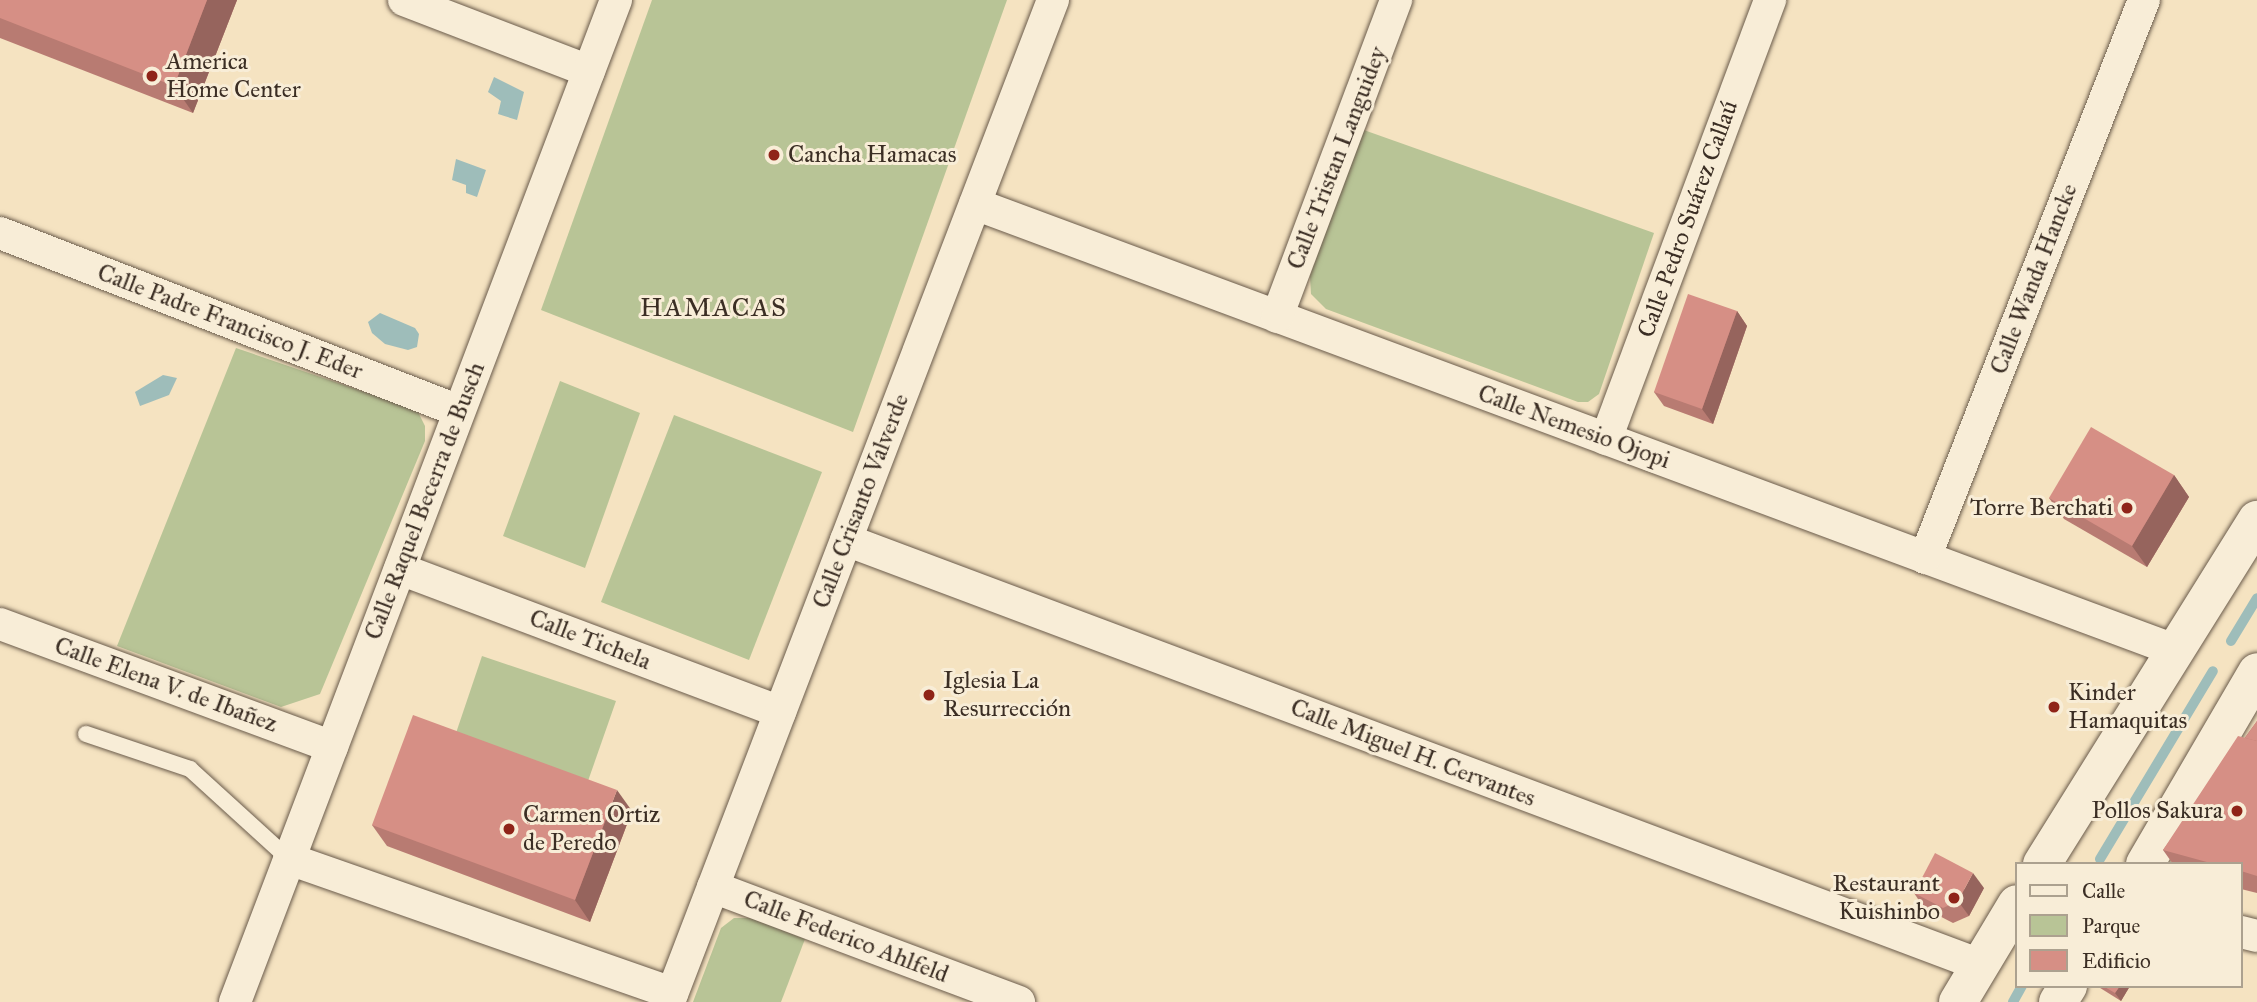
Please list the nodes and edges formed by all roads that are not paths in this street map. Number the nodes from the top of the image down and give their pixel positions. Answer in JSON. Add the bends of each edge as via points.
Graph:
{"nodes":[{"id":1,"x":404,"y":0,"type":"edge"},
{"id":2,"x":616,"y":0,"type":"edge"},
{"id":3,"x":1053,"y":0,"type":"edge"},
{"id":4,"x":1396,"y":0,"type":"edge"},
{"id":5,"x":1770,"y":0,"type":"edge"},
{"id":6,"x":2144,"y":0,"type":"edge"},
{"id":7,"x":589,"y":71,"type":"junction"},
{"id":8,"x":975,"y":204,"type":"junction"},
{"id":9,"x":0,"y":233,"type":"edge"},
{"id":10,"x":1277,"y":317,"type":"junction"},
{"id":11,"x":459,"y":411,"type":"junction"},
{"id":12,"x":1606,"y":439,"type":"junction"},
{"id":13,"x":2257,"y":520,"type":"edge"},
{"id":14,"x":846,"y":540,"type":"junction"},
{"id":15,"x":1925,"y":558,"type":"junction"},
{"id":16,"x":400,"y":569,"type":"junction"},
{"id":17,"x":0,"y":624,"type":"edge"},
{"id":18,"x":2174,"y":650,"type":"junction"},
{"id":19,"x":2257,"y":672,"type":"edge"},
{"id":20,"x":780,"y":712,"type":"junction"},
{"id":21,"x":86,"y":734,"type":"dead end"},
{"id":22,"x":332,"y":747,"type":"junction"},
{"id":23,"x":289,"y":859,"type":"junction"},
{"id":24,"x":2047,"y":862,"type":"edge"},
{"id":25,"x":2146,"y":862,"type":"edge"},
{"id":26,"x":713,"y":887,"type":"junction"},
{"id":27,"x":2016,"y":906,"type":"edge"},
{"id":28,"x":1980,"y":965,"type":"junction"},
{"id":29,"x":671,"y":998,"type":"edge"},
{"id":30,"x":235,"y":1002,"type":"edge"},
{"id":31,"x":1019,"y":1002,"type":"edge"},
{"id":32,"x":1958,"y":1002,"type":"edge"}],
"edges":[{"from":1,"to":7,"type":"street"},
{"from":2,"to":7,"type":"street","name":"Calle Raquel Becerra de Busch"},
{"from":3,"to":8,"type":"street","name":"Calle Crisanto Valverde"},
{"from":4,"to":10,"type":"street","name":"Calle Tristan Languidey"},
{"from":5,"to":12,"type":"street","name":"Calle Pedro Suárez Callaú"},
{"from":6,"to":15,"type":"street","name":"Calle Wanda Hancke"},
{"from":7,"to":11,"type":"street","name":"Calle Raquel Becerra de Busch"},
{"from":8,"to":10,"type":"street","name":"Calle Nemesio Ojopi"},
{"from":8,"to":14,"type":"street","name":"Calle Crisanto Valverde"},
{"from":9,"to":11,"type":"street","name":"Calle Padre Francisco J. Eder"},
{"from":10,"to":12,"type":"street","name":"Calle Nemesio Ojopi"},
{"from":11,"to":16,"type":"street","name":"Calle Raquel Becerra de Busch"},
{"from":12,"to":15,"type":"street","name":"Calle Nemesio Ojopi"},
{"from":13,"to":18,"type":"street"},
{"from":14,"to":20,"type":"street","name":"Calle Crisanto Valverde"},
{"from":14,"to":28,"type":"street","name":"Calle Miguel H. Cervantes"},
{"from":15,"to":18,"type":"street","name":"Calle Nemesio Ojopi"},
{"from":16,"to":20,"type":"street","name":"Calle Tichela"},
{"from":16,"to":22,"type":"street","name":"Calle Raquel Becerra de Busch"},
{"from":17,"to":22,"type":"street","name":"Calle Elena V. de Ibañez"},
{"from":18,"to":24,"type":"street"},
{"from":19,"to":25,"type":"street"},
{"from":20,"to":26,"type":"street","name":"Calle Crisanto Valverde"},
{"from":21,"to":23,"type":"lane","via":[[190,769]]},
{"from":22,"to":23,"type":"street","name":"Calle Raquel Becerra de Busch"},
{"from":23,"to":29,"type":"street"},
{"from":23,"to":30,"type":"street","name":"Calle Raquel Becerra de Busch"},
{"from":26,"to":29,"type":"street","name":"Calle Crisanto Valverde"},
{"from":26,"to":31,"type":"street","name":"Calle Federico Ahlfeld"},
{"from":27,"to":28,"type":"street"},
{"from":28,"to":32,"type":"street"}]}
